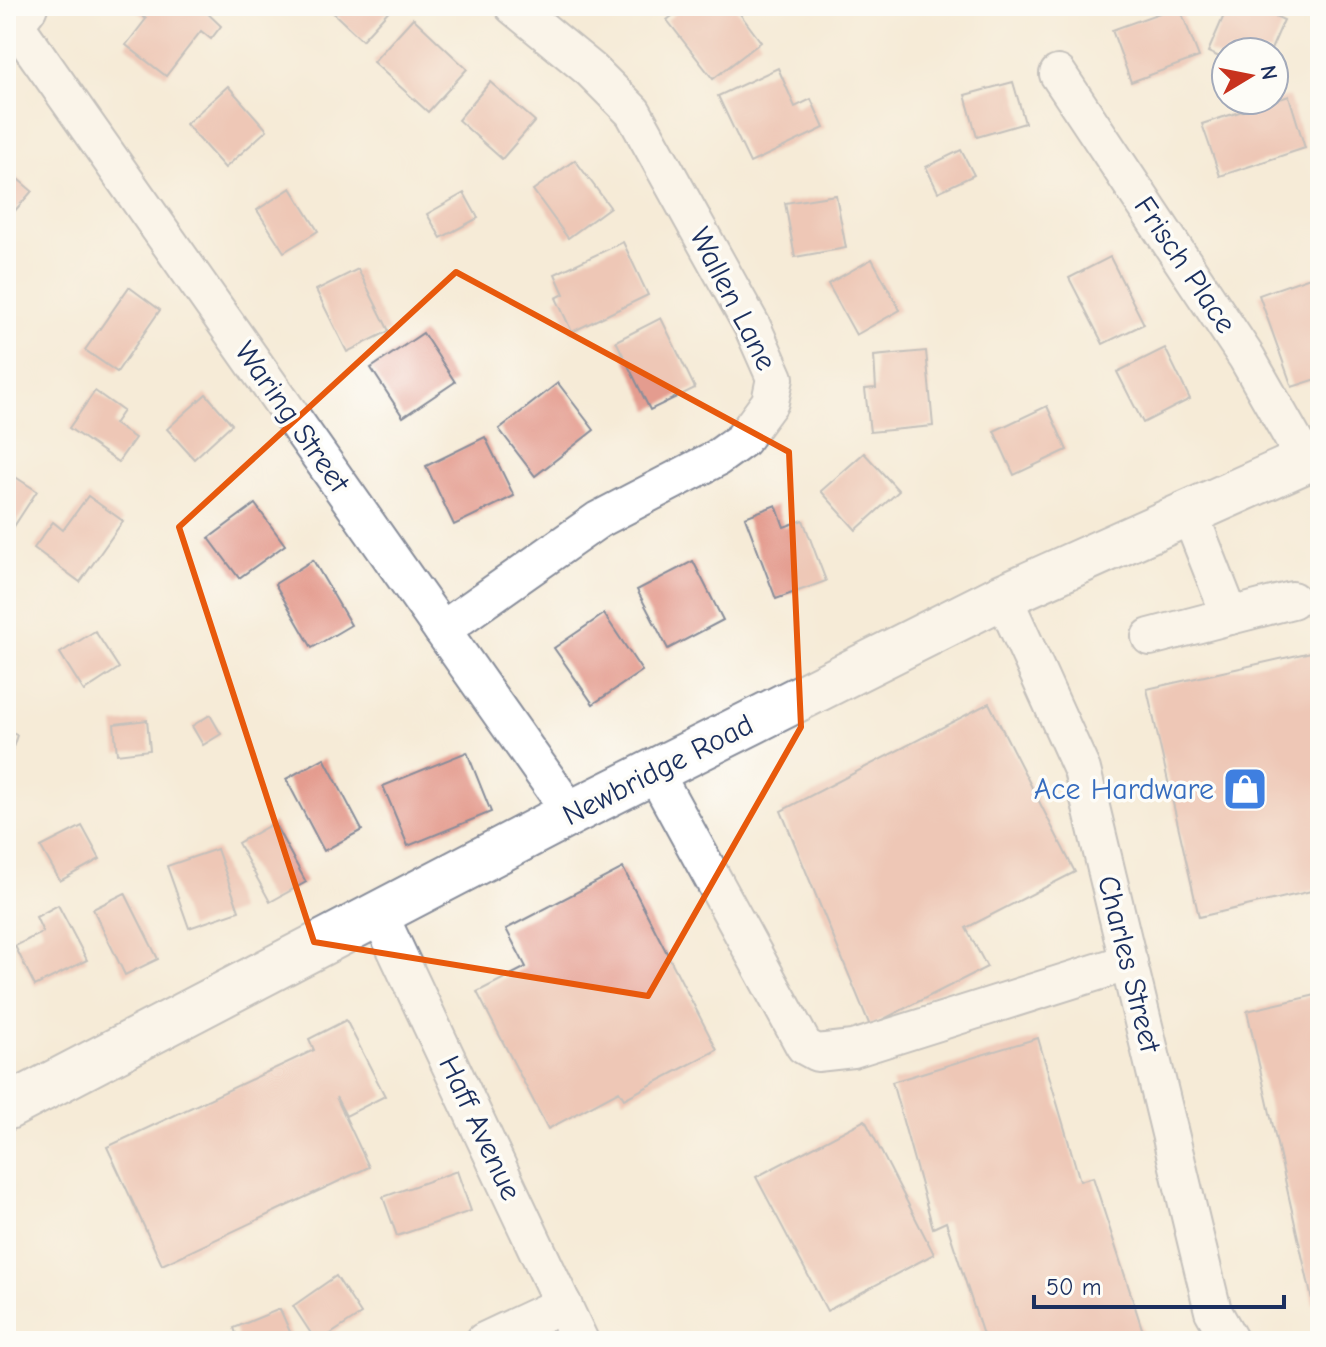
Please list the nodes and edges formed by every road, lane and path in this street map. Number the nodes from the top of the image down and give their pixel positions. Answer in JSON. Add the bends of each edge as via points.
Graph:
{"nodes":[{"id":1,"x":513,"y":6,"type":"edge"},
{"id":2,"x":15,"y":19,"type":"edge"},
{"id":3,"x":1058,"y":74,"type":"dead end"},
{"id":4,"x":1312,"y":457,"type":"edge"},
{"id":5,"x":1189,"y":512,"type":"junction"},
{"id":6,"x":1003,"y":596,"type":"junction"},
{"id":7,"x":1292,"y":600,"type":"dead end"},
{"id":8,"x":1230,"y":616,"type":"junction"},
{"id":9,"x":442,"y":630,"type":"junction"},
{"id":10,"x":1150,"y":637,"type":"dead end"},
{"id":11,"x":654,"y":771,"type":"junction"},
{"id":12,"x":571,"y":813,"type":"junction"},
{"id":13,"x":379,"y":914,"type":"junction"},
{"id":14,"x":1129,"y":962,"type":"junction"},
{"id":15,"x":6,"y":1108,"type":"edge"},
{"id":16,"x":563,"y":1304,"type":"junction"},
{"id":17,"x":484,"y":1341,"type":"edge"},
{"id":18,"x":580,"y":1341,"type":"edge"},
{"id":19,"x":1230,"y":1341,"type":"edge"}],
"edges":[{"from":1,"to":9,"type":"street","name":"Wallen Lane","via":[[633,112],[752,326],[775,378],[770,402],[742,440],[598,520]]},
{"from":2,"to":9,"type":"street","name":"Waring Street"},
{"from":3,"to":4,"type":"street","name":"Frisch Place"},
{"from":4,"to":5,"type":"main road","name":"Newbridge Road"},
{"from":5,"to":6,"type":"main road","name":"Newbridge Road"},
{"from":5,"to":8,"type":"street"},
{"from":6,"to":11,"type":"main road","name":"Newbridge Road"},
{"from":6,"to":14,"type":"street","name":"Charles Street","via":[[1082,770]]},
{"from":7,"to":8,"type":"street"},
{"from":8,"to":10,"type":"street"},
{"from":9,"to":12,"type":"street","name":"Waring Street"},
{"from":11,"to":12,"type":"main road","name":"Newbridge Road"},
{"from":11,"to":14,"type":"street","via":[[804,1046],[817,1053],[853,1049]]},
{"from":12,"to":13,"type":"main road","name":"Newbridge Road"},
{"from":13,"to":15,"type":"main road","name":"Newbridge Road"},
{"from":13,"to":16,"type":"street","name":"Haff Avenue"},
{"from":14,"to":19,"type":"street","name":"Charles Street","via":[[1213,1311]]},
{"from":16,"to":17,"type":"street"},
{"from":16,"to":18,"type":"street","name":"Haff Avenue"}]}
